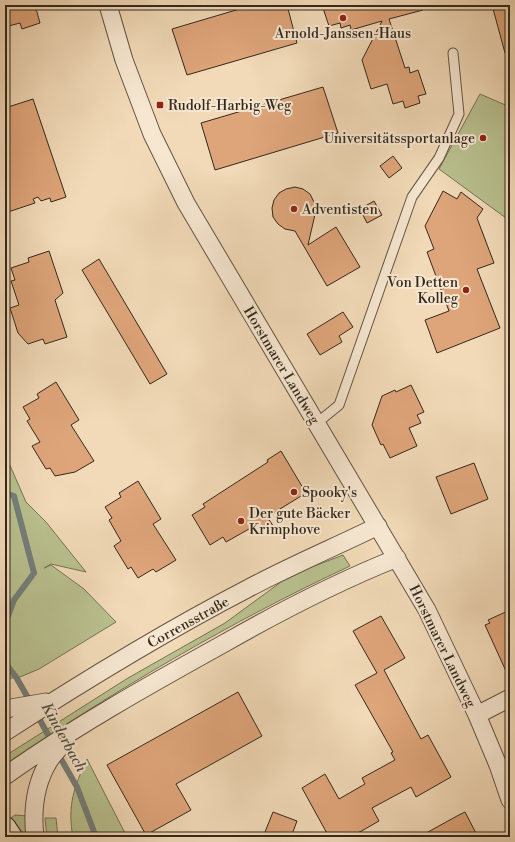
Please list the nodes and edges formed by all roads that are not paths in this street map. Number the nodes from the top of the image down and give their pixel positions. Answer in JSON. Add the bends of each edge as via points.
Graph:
{"nodes":[{"id":1,"x":108,"y":5,"type":"edge"},
{"id":2,"x":453,"y":53,"type":"dead end"},
{"id":3,"x":317,"y":423,"type":"junction"},
{"id":4,"x":378,"y":526,"type":"junction"},
{"id":5,"x":397,"y":558,"type":"junction"},
{"id":6,"x":510,"y":698,"type":"edge"},
{"id":7,"x":15,"y":712,"type":"edge"},
{"id":8,"x":477,"y":715,"type":"junction"},
{"id":9,"x":5,"y":732,"type":"edge"},
{"id":10,"x":45,"y":758,"type":"junction"},
{"id":11,"x":5,"y":776,"type":"edge"},
{"id":12,"x":510,"y":800,"type":"edge"},
{"id":13,"x":5,"y":828,"type":"edge"},
{"id":14,"x":11,"y":837,"type":"edge"},
{"id":15,"x":34,"y":837,"type":"edge"}],
"edges":[{"from":1,"to":3,"type":"street","name":"Horstmarer Landweg","via":[[124,60],[152,134],[186,203]]},
{"from":2,"to":3,"type":"lane","via":[[459,114],[439,158],[412,197],[340,405]]},
{"from":3,"to":4,"type":"street","name":"Horstmarer Landweg"},
{"from":4,"to":5,"type":"street","name":"Horstmarer Landweg"},
{"from":4,"to":7,"type":"street","name":"Corrensstraße","via":[[219,604],[46,703]]},
{"from":5,"to":8,"type":"street","name":"Horstmarer Landweg","via":[[427,610]]},
{"from":5,"to":10,"type":"street","via":[[320,592],[162,678],[66,738]]},
{"from":6,"to":8,"type":"street","name":"Horstmarer Landweg"},
{"from":7,"to":9,"type":"street","name":"Corrensstraße"},
{"from":8,"to":12,"type":"street","name":"Horstmarer Landweg"},
{"from":10,"to":11,"type":"street"},
{"from":10,"to":15,"type":"street","via":[[35,798]]},
{"from":13,"to":14,"type":"main road"}]}
